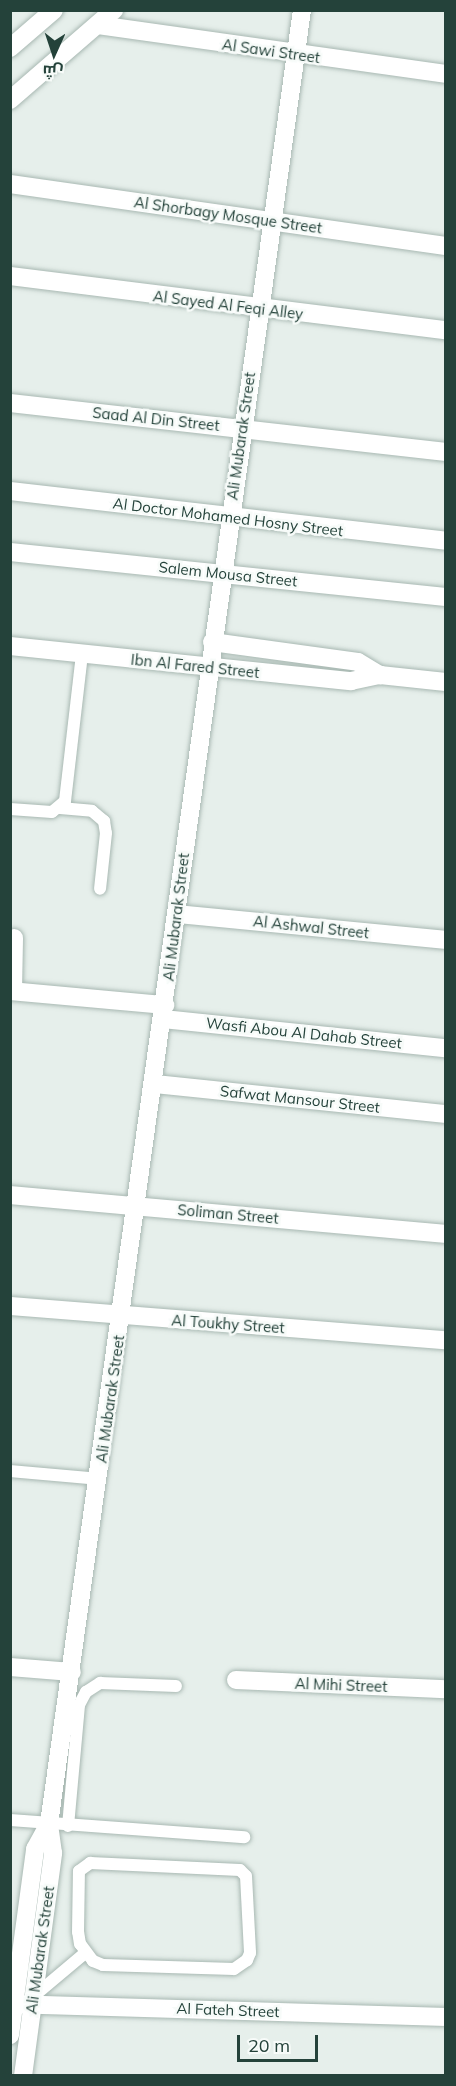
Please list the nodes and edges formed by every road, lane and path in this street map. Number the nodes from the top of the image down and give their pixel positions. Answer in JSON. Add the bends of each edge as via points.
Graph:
{"nodes":[{"id":1,"x":54,"y":10,"type":"edge"},
{"id":2,"x":114,"y":10,"type":"edge"},
{"id":3,"x":302,"y":10,"type":"edge"},
{"id":4,"x":98,"y":25,"type":"junction"},
{"id":5,"x":10,"y":48,"type":"edge"},
{"id":6,"x":296,"y":56,"type":"junction"},
{"id":7,"x":446,"y":74,"type":"edge"},
{"id":8,"x":10,"y":100,"type":"edge"},
{"id":9,"x":10,"y":184,"type":"edge"},
{"id":10,"x":273,"y":222,"type":"junction"},
{"id":11,"x":446,"y":246,"type":"edge"},
{"id":12,"x":10,"y":276,"type":"edge"},
{"id":13,"x":260,"y":310,"type":"junction"},
{"id":14,"x":446,"y":330,"type":"edge"},
{"id":15,"x":10,"y":403,"type":"edge"},
{"id":16,"x":243,"y":429,"type":"junction"},
{"id":17,"x":446,"y":452,"type":"edge"},
{"id":18,"x":10,"y":491,"type":"edge"},
{"id":19,"x":229,"y":518,"type":"junction"},
{"id":20,"x":446,"y":542,"type":"edge"},
{"id":21,"x":10,"y":552,"type":"edge"},
{"id":22,"x":221,"y":573,"type":"junction"},
{"id":23,"x":446,"y":597,"type":"edge"},
{"id":24,"x":212,"y":642,"type":"junction"},
{"id":25,"x":10,"y":646,"type":"edge"},
{"id":26,"x":82,"y":654,"type":"junction"},
{"id":27,"x":208,"y":668,"type":"junction"},
{"id":28,"x":380,"y":675,"type":"junction"},
{"id":29,"x":446,"y":682,"type":"edge"},
{"id":30,"x":60,"y":808,"type":"junction"},
{"id":31,"x":10,"y":809,"type":"edge"},
{"id":32,"x":100,"y":889,"type":"dead end"},
{"id":33,"x":177,"y":914,"type":"junction"},
{"id":34,"x":14,"y":938,"type":"dead end"},
{"id":35,"x":446,"y":940,"type":"edge"},
{"id":36,"x":12,"y":991,"type":"edge"},
{"id":37,"x":164,"y":1012,"type":"junction"},
{"id":38,"x":446,"y":1048,"type":"edge"},
{"id":39,"x":154,"y":1084,"type":"junction"},
{"id":40,"x":446,"y":1114,"type":"edge"},
{"id":41,"x":10,"y":1195,"type":"edge"},
{"id":42,"x":138,"y":1206,"type":"junction"},
{"id":43,"x":446,"y":1234,"type":"edge"},
{"id":44,"x":10,"y":1306,"type":"edge"},
{"id":45,"x":122,"y":1316,"type":"junction"},
{"id":46,"x":446,"y":1340,"type":"edge"},
{"id":47,"x":10,"y":1471,"type":"edge"},
{"id":48,"x":100,"y":1479,"type":"junction"},
{"id":49,"x":10,"y":1667,"type":"edge"},
{"id":50,"x":72,"y":1672,"type":"junction"},
{"id":51,"x":236,"y":1680,"type":"dead end"},
{"id":52,"x":176,"y":1686,"type":"dead end"},
{"id":53,"x":446,"y":1689,"type":"edge"},
{"id":54,"x":10,"y":1820,"type":"edge"},
{"id":55,"x":49,"y":1824,"type":"junction"},
{"id":56,"x":68,"y":1826,"type":"junction"},
{"id":57,"x":244,"y":1837,"type":"dead end"},
{"id":58,"x":85,"y":1953,"type":"junction"},
{"id":59,"x":23,"y":2002,"type":"edge"},
{"id":60,"x":446,"y":2018,"type":"edge"},
{"id":61,"x":10,"y":2035,"type":"edge"},
{"id":62,"x":23,"y":2076,"type":"edge"}],
"edges":[{"from":1,"to":5,"type":"street"},
{"from":2,"to":4,"type":"street"},
{"from":3,"to":6,"type":"street","name":"Ali Mubarak Street"},
{"from":4,"to":6,"type":"street","name":"Al Sawi Street"},
{"from":4,"to":8,"type":"street"},
{"from":6,"to":7,"type":"street","name":"Al Sawi Street"},
{"from":6,"to":10,"type":"street","name":"Ali Mubarak Street"},
{"from":9,"to":10,"type":"street","name":"Al Shorbagy Mosque Street"},
{"from":10,"to":11,"type":"street","name":"Al Shorbagy Mosque Street"},
{"from":10,"to":13,"type":"street","name":"Ali Mubarak Street"},
{"from":12,"to":13,"type":"street","name":"Al Sayed Al Feqi Alley"},
{"from":13,"to":14,"type":"street","name":"Al Sayed Al Feqi Alley"},
{"from":13,"to":16,"type":"street","name":"Ali Mubarak Street"},
{"from":15,"to":16,"type":"street","name":"Saad Al Din Street"},
{"from":16,"to":17,"type":"street","name":"Saad Al Din Street"},
{"from":16,"to":19,"type":"street","name":"Ali Mubarak Street"},
{"from":18,"to":19,"type":"street","name":"Al Doctor Mohamed Hosny Street"},
{"from":19,"to":20,"type":"street","name":"Al Doctor Mohamed Hosny Street"},
{"from":19,"to":22,"type":"street","name":"Ali Mubarak Street"},
{"from":21,"to":22,"type":"street","name":"Salem Mousa Street"},
{"from":22,"to":23,"type":"street","name":"Salem Mousa Street"},
{"from":22,"to":24,"type":"street","name":"Ali Mubarak Street"},
{"from":24,"to":27,"type":"street","name":"Ali Mubarak Street"},
{"from":24,"to":28,"type":"street","name":"Ibn Al Fared Street","via":[[357,662]]},
{"from":25,"to":26,"type":"street","name":"Ibn Al Fared Street"},
{"from":26,"to":27,"type":"street","name":"Ibn Al Fared Street"},
{"from":26,"to":30,"type":"lane","via":[[68,793]]},
{"from":27,"to":28,"type":"street","name":"Ibn Al Fared Street","via":[[351,681]]},
{"from":27,"to":33,"type":"street","name":"Ali Mubarak Street"},
{"from":28,"to":29,"type":"street","name":"Ibn Al Fared Street"},
{"from":30,"to":31,"type":"lane","via":[[43,813]]},
{"from":30,"to":32,"type":"lane","via":[[92,811],[104,820]]},
{"from":33,"to":35,"type":"street","name":"Al Ashwal Street"},
{"from":33,"to":37,"type":"street","name":"Ali Mubarak Street"},
{"from":34,"to":36,"type":"street"},
{"from":36,"to":37,"type":"street"},
{"from":37,"to":38,"type":"street","name":"Wasfi Abou Al Dahab Street"},
{"from":37,"to":39,"type":"street","name":"Ali Mubarak Street"},
{"from":39,"to":40,"type":"street","name":"Safwat Mansour Street"},
{"from":39,"to":42,"type":"street","name":"Ali Mubarak Street"},
{"from":41,"to":42,"type":"street","name":"Soliman Street"},
{"from":42,"to":43,"type":"street","name":"Soliman Street"},
{"from":42,"to":45,"type":"street","name":"Ali Mubarak Street"},
{"from":44,"to":45,"type":"street","name":"Al Toukhy Street"},
{"from":45,"to":46,"type":"street","name":"Al Toukhy Street"},
{"from":45,"to":48,"type":"street","name":"Ali Mubarak Street"},
{"from":47,"to":48,"type":"lane"},
{"from":48,"to":50,"type":"street","name":"Ali Mubarak Street"},
{"from":49,"to":50,"type":"street"},
{"from":50,"to":55,"type":"street","name":"Ali Mubarak Street"},
{"from":51,"to":53,"type":"street","name":"Al Mihi Street"},
{"from":52,"to":56,"type":"lane","via":[[100,1683],[86,1692],[79,1705]]},
{"from":54,"to":55,"type":"lane"},
{"from":55,"to":56,"type":"lane"},
{"from":55,"to":59,"type":"street","name":"Ali Mubarak Street","via":[[35,1849]]},
{"from":56,"to":57,"type":"lane"},
{"from":58,"to":58,"type":"lane","via":[[103,1965],[238,1967],[250,1953],[246,1876],[234,1867],[84,1865],[79,1871],[78,1932]]},
{"from":58,"to":59,"type":"lane"},
{"from":59,"to":60,"type":"street","name":"Al Fateh Street"},
{"from":59,"to":61,"type":"street","name":"Ali Mubarak Street"},
{"from":59,"to":62,"type":"street","name":"Ali Mubarak Street"}]}
